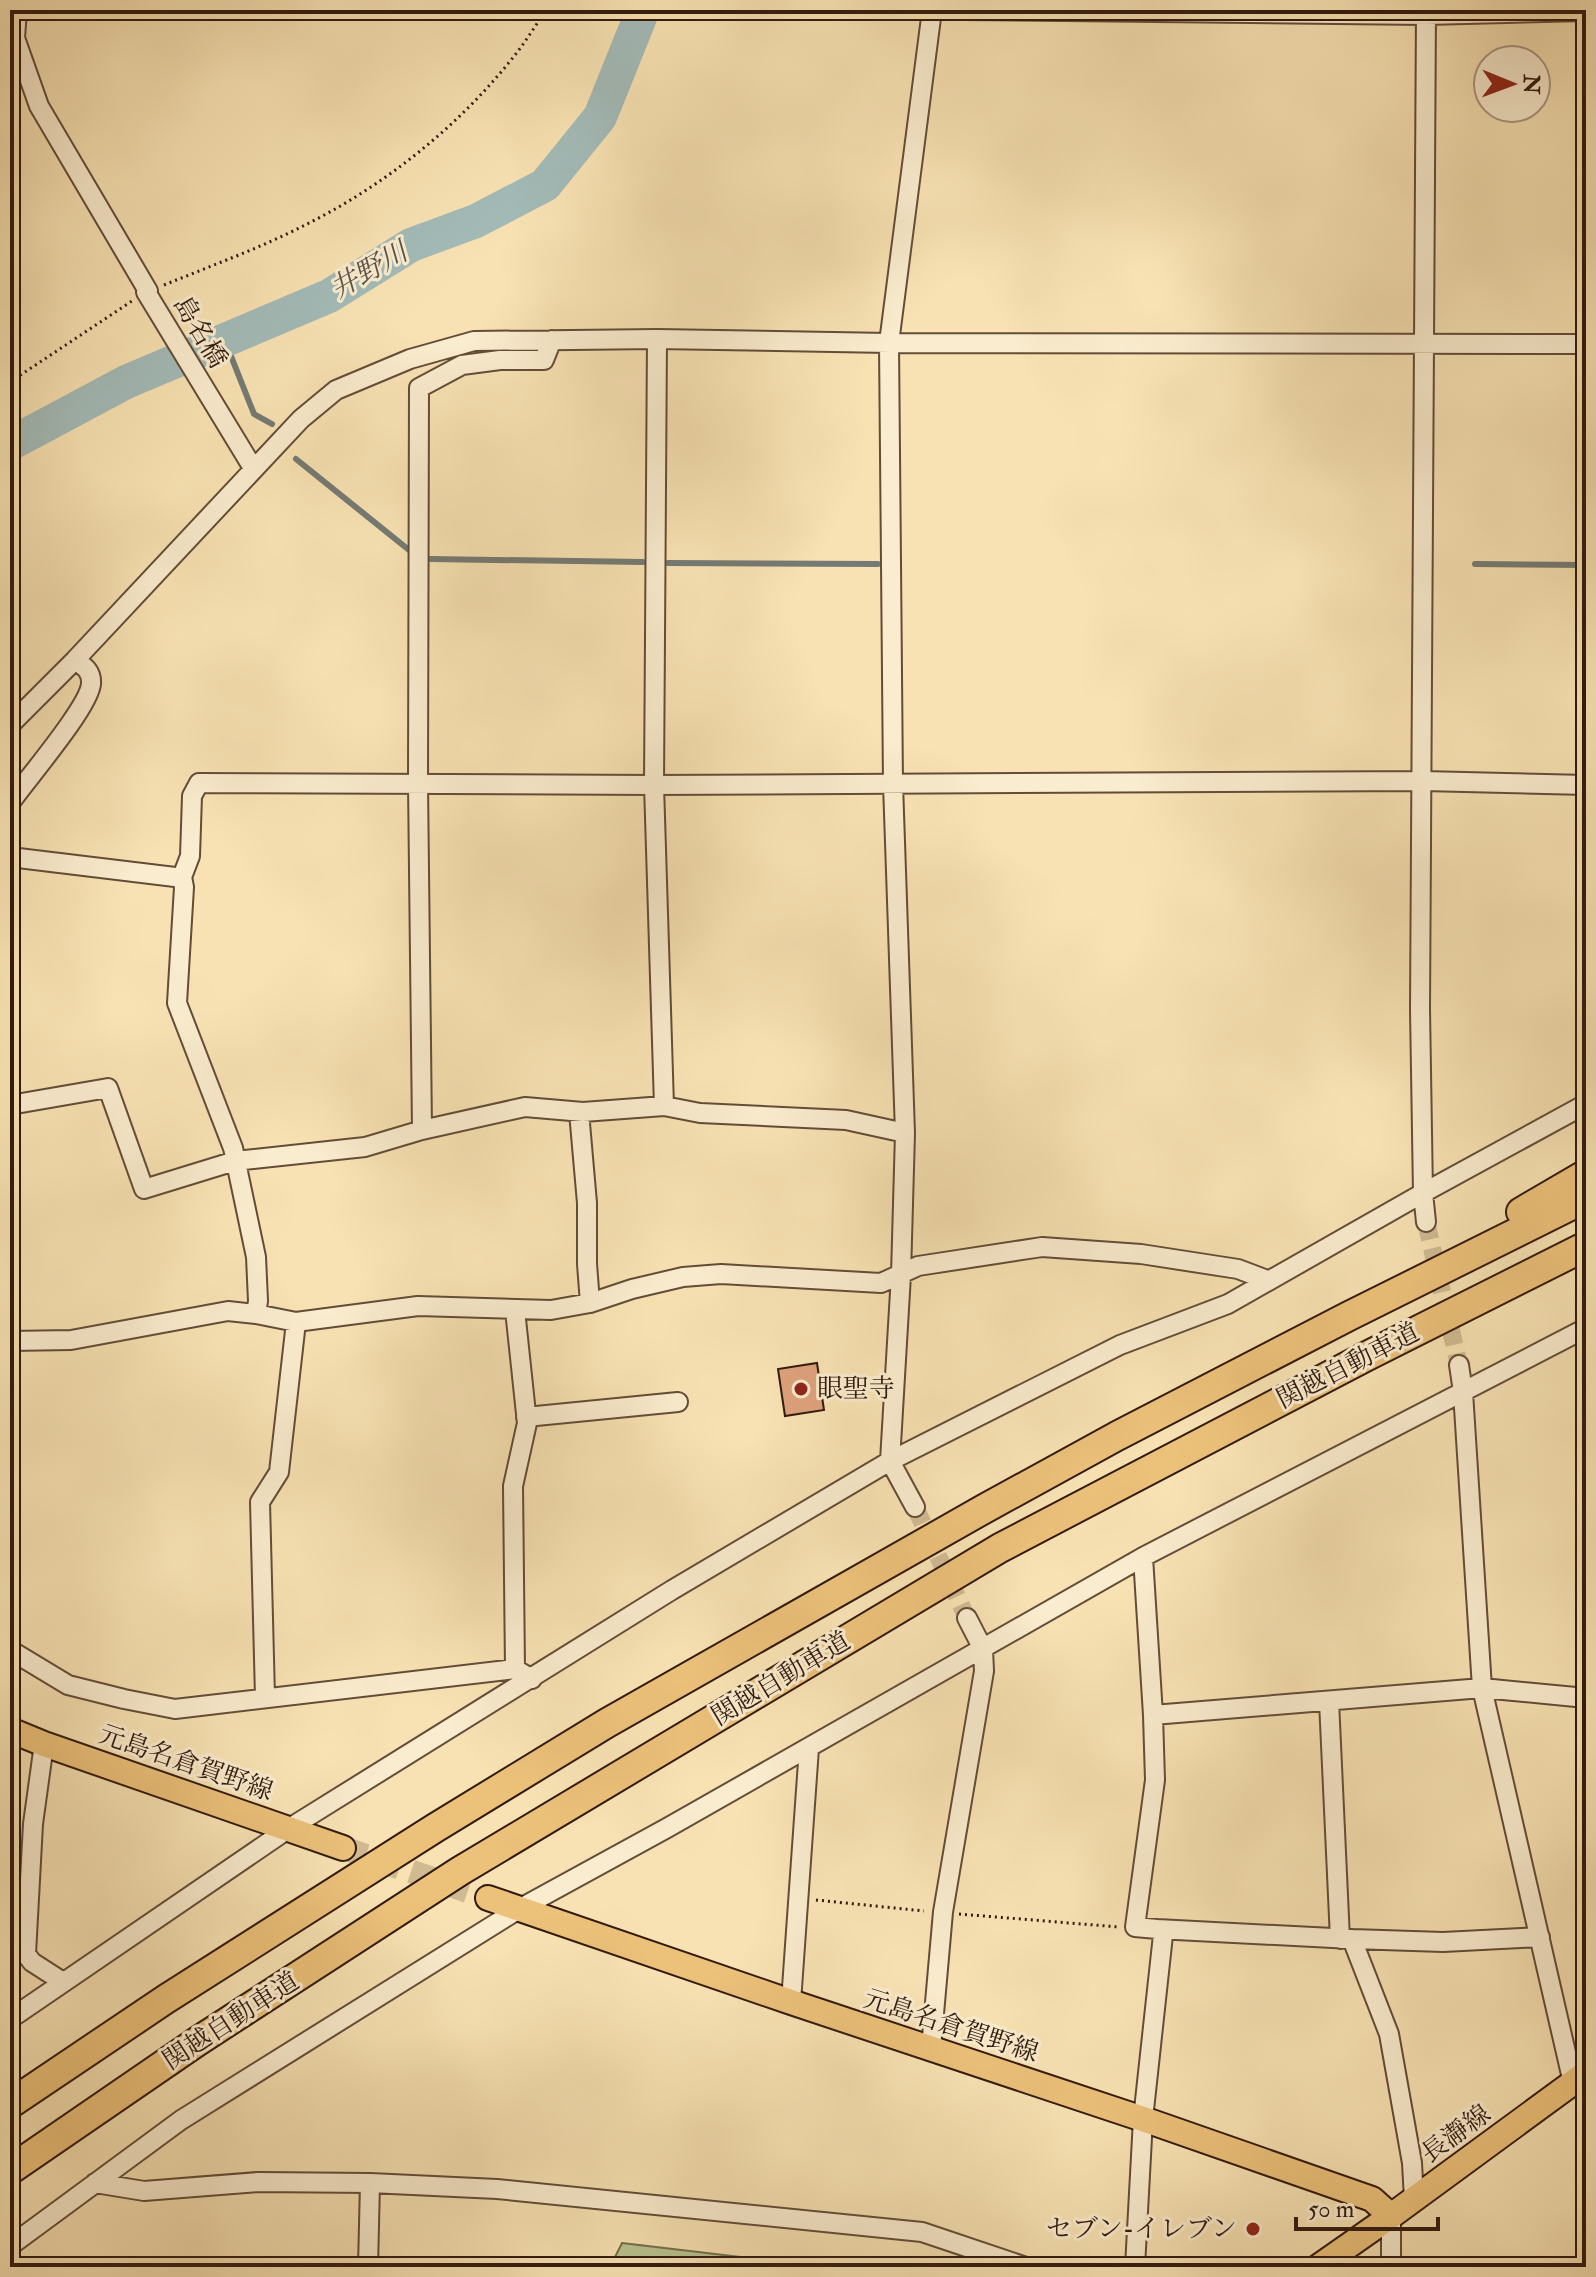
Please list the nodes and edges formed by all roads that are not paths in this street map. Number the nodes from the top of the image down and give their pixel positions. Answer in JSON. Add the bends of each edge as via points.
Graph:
{"nodes":[{"id":1,"x":17,"y":10,"type":"edge"},
{"id":2,"x":932,"y":10,"type":"edge"},
{"id":3,"x":964,"y":10,"type":"edge"},
{"id":4,"x":1586,"y":11,"type":"edge"},
{"id":5,"x":1426,"y":12,"type":"edge"},
{"id":6,"x":12,"y":38,"type":"edge"},
{"id":7,"x":657,"y":339,"type":"junction"},
{"id":8,"x":552,"y":340,"type":"junction"},
{"id":9,"x":889,"y":343,"type":"junction"},
{"id":10,"x":1424,"y":343,"type":"junction"},
{"id":11,"x":1586,"y":344,"type":"edge"},
{"id":12,"x":253,"y":468,"type":"junction"},
{"id":13,"x":75,"y":660,"type":"junction"},
{"id":14,"x":10,"y":725,"type":"edge"},
{"id":15,"x":1423,"y":781,"type":"junction"},
{"id":16,"x":418,"y":783,"type":"junction"},
{"id":17,"x":893,"y":784,"type":"junction"},
{"id":18,"x":654,"y":785,"type":"junction"},
{"id":19,"x":1586,"y":785,"type":"edge"},
{"id":20,"x":10,"y":803,"type":"edge"},
{"id":21,"x":10,"y":857,"type":"edge"},
{"id":22,"x":182,"y":877,"type":"junction"},
{"id":23,"x":1586,"y":1104,"type":"edge"},
{"id":24,"x":10,"y":1105,"type":"edge"},
{"id":25,"x":664,"y":1106,"type":"junction"},
{"id":26,"x":579,"y":1112,"type":"junction"},
{"id":27,"x":422,"y":1130,"type":"junction"},
{"id":28,"x":905,"y":1133,"type":"junction"},
{"id":29,"x":235,"y":1161,"type":"junction"},
{"id":30,"x":1586,"y":1174,"type":"edge"},
{"id":31,"x":1423,"y":1193,"type":"junction"},
{"id":32,"x":1586,"y":1198,"type":"edge"},
{"id":33,"x":1426,"y":1222,"type":"tunnel mouth"},
{"id":34,"x":1586,"y":1246,"type":"edge"},
{"id":35,"x":901,"y":1275,"type":"junction"},
{"id":36,"x":1267,"y":1280,"type":"junction"},
{"id":37,"x":590,"y":1303,"type":"junction"},
{"id":38,"x":515,"y":1310,"type":"junction"},
{"id":39,"x":256,"y":1314,"type":"junction"},
{"id":40,"x":1349,"y":1316,"type":"junction"},
{"id":41,"x":296,"y":1322,"type":"junction"},
{"id":42,"x":1586,"y":1328,"type":"edge"},
{"id":43,"x":10,"y":1341,"type":"edge"},
{"id":44,"x":1459,"y":1365,"type":"tunnel mouth"},
{"id":45,"x":1463,"y":1392,"type":"junction"},
{"id":46,"x":678,"y":1402,"type":"dead end"},
{"id":47,"x":526,"y":1417,"type":"junction"},
{"id":48,"x":890,"y":1461,"type":"junction"},
{"id":49,"x":915,"y":1507,"type":"tunnel mouth"},
{"id":50,"x":1143,"y":1557,"type":"junction"},
{"id":51,"x":967,"y":1618,"type":"tunnel mouth"},
{"id":52,"x":983,"y":1649,"type":"junction"},
{"id":53,"x":10,"y":1650,"type":"edge"},
{"id":54,"x":515,"y":1669,"type":"junction"},
{"id":55,"x":532,"y":1679,"type":"junction"},
{"id":56,"x":1482,"y":1688,"type":"junction"},
{"id":57,"x":265,"y":1697,"type":"junction"},
{"id":58,"x":1586,"y":1698,"type":"edge"},
{"id":59,"x":1329,"y":1701,"type":"junction"},
{"id":60,"x":1153,"y":1715,"type":"junction"},
{"id":61,"x":10,"y":1730,"type":"edge"},
{"id":62,"x":44,"y":1744,"type":"junction"},
{"id":63,"x":809,"y":1748,"type":"junction"},
{"id":64,"x":288,"y":1829,"type":"junction"},
{"id":65,"x":343,"y":1848,"type":"tunnel mouth"},
{"id":66,"x":488,"y":1898,"type":"tunnel mouth"},
{"id":67,"x":519,"y":1909,"type":"junction"},
{"id":68,"x":1157,"y":1929,"type":"junction"},
{"id":69,"x":1540,"y":1937,"type":"junction"},
{"id":70,"x":1346,"y":1939,"type":"junction"},
{"id":71,"x":63,"y":1982,"type":"junction"},
{"id":72,"x":791,"y":2002,"type":"junction"},
{"id":73,"x":10,"y":2019,"type":"edge"},
{"id":74,"x":931,"y":2048,"type":"junction"},
{"id":75,"x":1580,"y":2078,"type":"edge"},
{"id":76,"x":10,"y":2104,"type":"edge"},
{"id":77,"x":1143,"y":2119,"type":"junction"},
{"id":78,"x":10,"y":2170,"type":"edge"},
{"id":79,"x":95,"y":2183,"type":"junction"},
{"id":80,"x":370,"y":2183,"type":"junction"},
{"id":81,"x":1414,"y":2199,"type":"junction"},
{"id":82,"x":1391,"y":2216,"type":"junction"},
{"id":83,"x":10,"y":2246,"type":"edge"},
{"id":84,"x":368,"y":2267,"type":"edge"},
{"id":85,"x":1026,"y":2267,"type":"edge"},
{"id":86,"x":1135,"y":2267,"type":"edge"},
{"id":87,"x":1318,"y":2267,"type":"edge"},
{"id":88,"x":1391,"y":2267,"type":"edge"}],
"edges":[{"from":1,"to":6,"type":"street"},
{"from":2,"to":9,"type":"street"},
{"from":3,"to":5,"type":"street"},
{"from":4,"to":5,"type":"street"},
{"from":5,"to":10,"type":"street"},
{"from":6,"to":12,"type":"street","name":"島名橋","via":[[39,106]]},
{"from":7,"to":8,"type":"street"},
{"from":7,"to":9,"type":"street"},
{"from":7,"to":18,"type":"street"},
{"from":8,"to":12,"type":"street","via":[[474,341],[410,359],[336,390]]},
{"from":8,"to":16,"type":"street","via":[[544,360],[462,365],[419,388]]},
{"from":9,"to":10,"type":"street"},
{"from":9,"to":17,"type":"street"},
{"from":10,"to":11,"type":"street"},
{"from":10,"to":15,"type":"street"},
{"from":12,"to":13,"type":"street"},
{"from":13,"to":14,"type":"street"},
{"from":13,"to":20,"type":"street","via":[[88,669],[89,694]]},
{"from":15,"to":17,"type":"street"},
{"from":15,"to":19,"type":"street"},
{"from":15,"to":31,"type":"street"},
{"from":16,"to":18,"type":"street"},
{"from":16,"to":22,"type":"street","via":[[199,783],[192,796],[190,856]]},
{"from":16,"to":27,"type":"street"},
{"from":17,"to":18,"type":"street"},
{"from":17,"to":28,"type":"street"},
{"from":18,"to":25,"type":"street"},
{"from":21,"to":22,"type":"street"},
{"from":22,"to":29,"type":"street","via":[[177,1003]]},
{"from":23,"to":31,"type":"street"},
{"from":24,"to":29,"type":"street","via":[[108,1088],[144,1189]]},
{"from":25,"to":26,"type":"street"},
{"from":25,"to":28,"type":"street","via":[[700,1113],[846,1120]]},
{"from":26,"to":27,"type":"street","via":[[525,1107]]},
{"from":26,"to":37,"type":"street"},
{"from":27,"to":29,"type":"street","via":[[365,1147]]},
{"from":28,"to":35,"type":"street"},
{"from":29,"to":39,"type":"street","via":[[256,1257]]},
{"from":30,"to":40,"type":"highway"},
{"from":31,"to":33,"type":"street"},
{"from":31,"to":36,"type":"street"},
{"from":32,"to":40,"type":"highway","name":"関越自動車道"},
{"from":34,"to":78,"type":"highway","name":"関越自動車道","via":[[1000,1548],[460,1871]]},
{"from":35,"to":36,"type":"street","via":[[918,1266],[1042,1247],[1141,1254],[1238,1269]]},
{"from":35,"to":37,"type":"street","via":[[881,1283],[721,1274],[683,1277]]},
{"from":35,"to":48,"type":"street"},
{"from":36,"to":48,"type":"street","via":[[1228,1304],[1120,1345]]},
{"from":37,"to":38,"type":"street"},
{"from":38,"to":41,"type":"street","via":[[418,1306]]},
{"from":38,"to":47,"type":"street"},
{"from":39,"to":41,"type":"street"},
{"from":39,"to":43,"type":"street","via":[[228,1311],[71,1340]]},
{"from":40,"to":76,"type":"highway","name":"関越自動車道","via":[[984,1509],[607,1723],[435,1828]]},
{"from":41,"to":57,"type":"street","via":[[279,1472],[260,1502]]},
{"from":42,"to":45,"type":"street"},
{"from":44,"to":45,"type":"street"},
{"from":45,"to":50,"type":"street"},
{"from":45,"to":56,"type":"street"},
{"from":46,"to":47,"type":"street"},
{"from":47,"to":54,"type":"street","via":[[513,1486]]},
{"from":48,"to":49,"type":"street"},
{"from":48,"to":55,"type":"street"},
{"from":50,"to":52,"type":"street"},
{"from":50,"to":60,"type":"street"},
{"from":51,"to":52,"type":"street"},
{"from":52,"to":63,"type":"street"},
{"from":52,"to":74,"type":"street","via":[[984,1671],[943,1912]]},
{"from":53,"to":57,"type":"street","via":[[68,1685],[175,1709]]},
{"from":54,"to":55,"type":"street"},
{"from":54,"to":57,"type":"street"},
{"from":55,"to":64,"type":"street"},
{"from":56,"to":58,"type":"street"},
{"from":56,"to":59,"type":"street"},
{"from":56,"to":69,"type":"street"},
{"from":59,"to":60,"type":"street"},
{"from":59,"to":70,"type":"street"},
{"from":60,"to":68,"type":"street","via":[[1155,1780],[1135,1927]]},
{"from":61,"to":62,"type":"main road","name":"元島名倉賀野線"},
{"from":62,"to":64,"type":"main road","name":"元島名倉賀野線"},
{"from":62,"to":71,"type":"street","via":[[33,1824],[26,1954]]},
{"from":63,"to":67,"type":"street"},
{"from":63,"to":72,"type":"street"},
{"from":64,"to":65,"type":"main road","name":"元島名倉賀野線"},
{"from":64,"to":71,"type":"street"},
{"from":66,"to":67,"type":"main road","name":"元島名倉賀野線"},
{"from":67,"to":72,"type":"main road","name":"元島名倉賀野線"},
{"from":67,"to":79,"type":"street","via":[[181,2120]]},
{"from":68,"to":70,"type":"street"},
{"from":68,"to":77,"type":"street","via":[[1163,1935]]},
{"from":69,"to":70,"type":"street"},
{"from":69,"to":75,"type":"street"},
{"from":70,"to":81,"type":"street","via":[[1389,2034]]},
{"from":71,"to":73,"type":"street"},
{"from":72,"to":74,"type":"main road","name":"元島名倉賀野線"},
{"from":74,"to":77,"type":"main road","name":"元島名倉賀野線"},
{"from":75,"to":81,"type":"main road","name":"長瀞線"},
{"from":77,"to":82,"type":"main road","name":"元島名倉賀野線","via":[[1372,2199]]},
{"from":77,"to":86,"type":"street"},
{"from":79,"to":80,"type":"street","via":[[144,2191],[258,2182]]},
{"from":79,"to":83,"type":"street"},
{"from":80,"to":84,"type":"street"},
{"from":80,"to":85,"type":"street","via":[[497,2189],[922,2232]]},
{"from":81,"to":82,"type":"main road","name":"長瀞線"},
{"from":82,"to":87,"type":"main road","name":"長瀞線"},
{"from":82,"to":88,"type":"street"}]}
